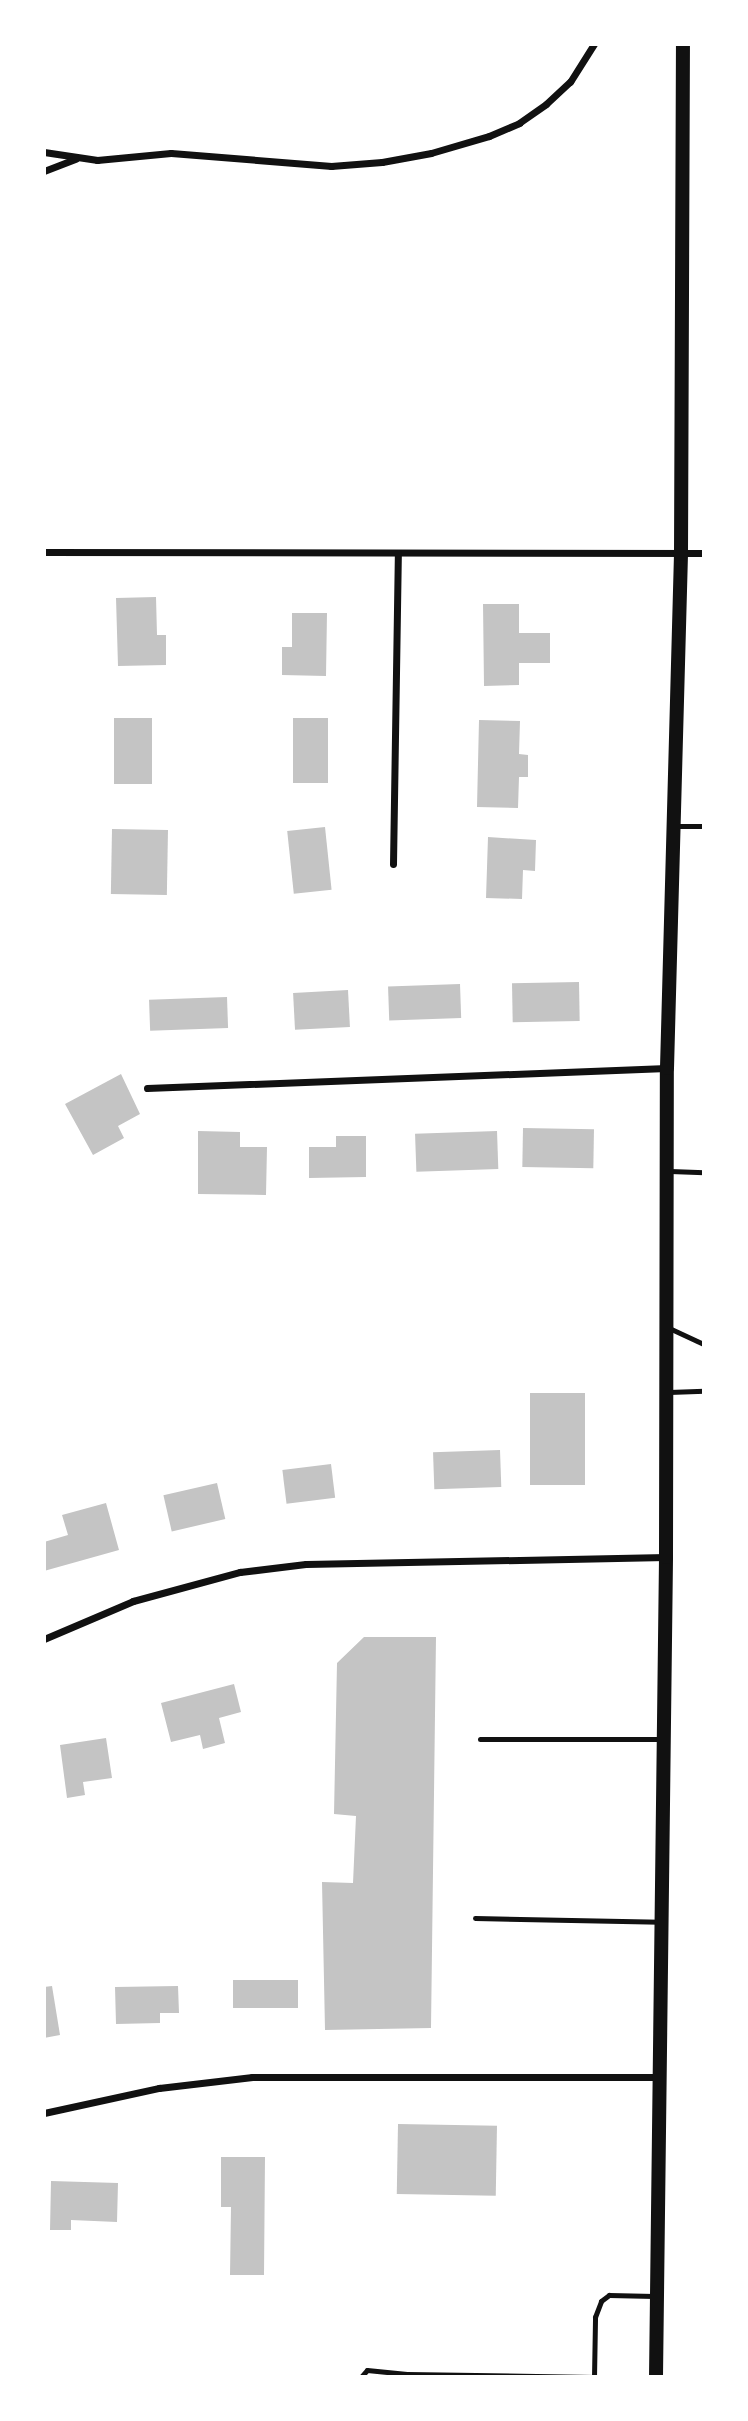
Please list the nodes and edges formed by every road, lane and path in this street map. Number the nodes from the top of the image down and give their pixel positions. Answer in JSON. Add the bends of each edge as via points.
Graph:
{"nodes":[{"id":1,"x":594,"y":44,"type":"edge"},
{"id":2,"x":683,"y":44,"type":"edge"},
{"id":3,"x":44,"y":152,"type":"edge"},
{"id":4,"x":79,"y":158,"type":"junction"},
{"id":5,"x":44,"y":171,"type":"edge"},
{"id":6,"x":44,"y":552,"type":"edge"},
{"id":7,"x":398,"y":553,"type":"junction"},
{"id":8,"x":681,"y":554,"type":"junction"},
{"id":9,"x":704,"y":554,"type":"edge"},
{"id":10,"x":673,"y":826,"type":"junction"},
{"id":11,"x":704,"y":826,"type":"edge"},
{"id":12,"x":393,"y":864,"type":"dead end"},
{"id":13,"x":667,"y":1068,"type":"junction"},
{"id":14,"x":147,"y":1088,"type":"dead end"},
{"id":15,"x":667,"y":1171,"type":"junction"},
{"id":16,"x":704,"y":1172,"type":"edge"},
{"id":17,"x":667,"y":1327,"type":"junction"},
{"id":18,"x":704,"y":1344,"type":"edge"},
{"id":19,"x":704,"y":1391,"type":"edge"},
{"id":20,"x":666,"y":1393,"type":"junction"},
{"id":21,"x":666,"y":1557,"type":"junction"},
{"id":22,"x":44,"y":1639,"type":"edge"},
{"id":23,"x":480,"y":1739,"type":"dead end"},
{"id":24,"x":664,"y":1739,"type":"junction"},
{"id":25,"x":475,"y":1918,"type":"dead end"},
{"id":26,"x":660,"y":1922,"type":"junction"},
{"id":27,"x":659,"y":2077,"type":"junction"},
{"id":28,"x":44,"y":2113,"type":"edge"},
{"id":29,"x":657,"y":2296,"type":"junction"},
{"id":30,"x":361,"y":2377,"type":"edge"},
{"id":31,"x":594,"y":2377,"type":"edge"},
{"id":32,"x":656,"y":2377,"type":"edge"}],
"edges":[{"from":1,"to":4,"type":"street","via":[[569,82],[519,123],[432,153],[331,166],[171,153]]},
{"from":2,"to":8,"type":"main road"},
{"from":3,"to":4,"type":"street"},
{"from":4,"to":5,"type":"street"},
{"from":6,"to":7,"type":"street"},
{"from":7,"to":8,"type":"street"},
{"from":7,"to":12,"type":"street"},
{"from":8,"to":9,"type":"street"},
{"from":8,"to":10,"type":"main road"},
{"from":10,"to":11,"type":"lane"},
{"from":10,"to":13,"type":"main road"},
{"from":13,"to":14,"type":"street"},
{"from":13,"to":15,"type":"main road"},
{"from":15,"to":16,"type":"lane"},
{"from":15,"to":17,"type":"main road"},
{"from":17,"to":18,"type":"lane"},
{"from":17,"to":20,"type":"main road"},
{"from":19,"to":20,"type":"lane"},
{"from":20,"to":21,"type":"main road"},
{"from":21,"to":22,"type":"street","via":[[306,1564],[240,1572],[133,1601]]},
{"from":21,"to":24,"type":"main road"},
{"from":23,"to":24,"type":"lane"},
{"from":24,"to":26,"type":"main road"},
{"from":25,"to":26,"type":"lane"},
{"from":26,"to":27,"type":"main road"},
{"from":27,"to":28,"type":"street","via":[[253,2077],[159,2088]]},
{"from":27,"to":29,"type":"main road"},
{"from":29,"to":31,"type":"lane","via":[[608,2295],[601,2301],[595,2317]]},
{"from":29,"to":32,"type":"main road"},
{"from":30,"to":31,"type":"lane","via":[[367,2370]]}]}
